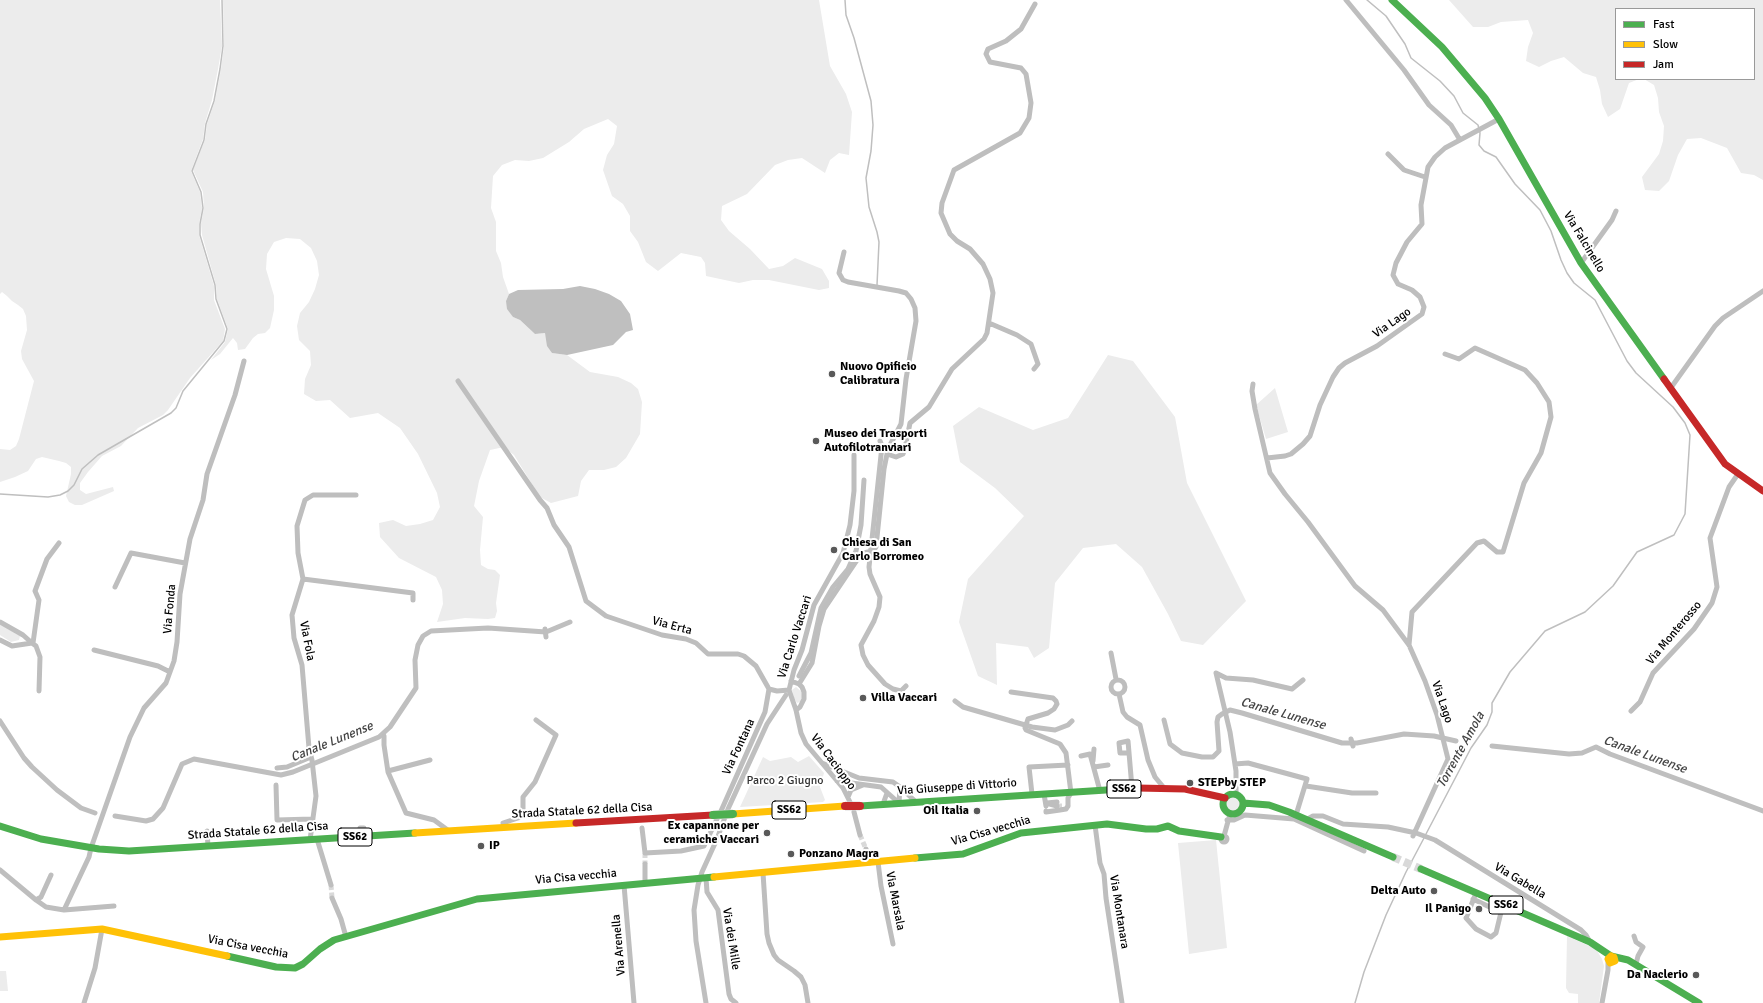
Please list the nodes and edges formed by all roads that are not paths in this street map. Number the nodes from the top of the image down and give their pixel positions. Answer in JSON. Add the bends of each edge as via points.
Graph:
{"nodes":[{"id":1,"x":1346,"y":0,"type":"edge"},
{"id":2,"x":1392,"y":0,"type":"edge"},
{"id":3,"x":1035,"y":4,"type":"dead end"},
{"id":4,"x":1497,"y":120,"type":"junction"},
{"id":5,"x":1461,"y":139,"type":"junction"},
{"id":6,"x":1388,"y":154,"type":"dead end"},
{"id":7,"x":1425,"y":177,"type":"junction"},
{"id":8,"x":1616,"y":211,"type":"dead end"},
{"id":9,"x":844,"y":252,"type":"dead end"},
{"id":10,"x":1580,"y":263,"type":"junction"},
{"id":11,"x":1763,"y":291,"type":"edge"},
{"id":12,"x":989,"y":323,"type":"junction"},
{"id":13,"x":1445,"y":354,"type":"dead end"},
{"id":14,"x":244,"y":361,"type":"dead end"},
{"id":15,"x":1034,"y":369,"type":"dead end"},
{"id":16,"x":458,"y":381,"type":"dead end"},
{"id":17,"x":1253,"y":384,"type":"dead end"},
{"id":18,"x":1670,"y":389,"type":"junction"},
{"id":19,"x":854,"y":454,"type":"dead end"},
{"id":20,"x":887,"y":454,"type":"junction"},
{"id":21,"x":1267,"y":458,"type":"junction"},
{"id":22,"x":1738,"y":474,"type":"junction"},
{"id":23,"x":1763,"y":491,"type":"edge"},
{"id":24,"x":356,"y":495,"type":"dead end"},
{"id":25,"x":59,"y":543,"type":"dead end"},
{"id":26,"x":185,"y":563,"type":"junction"},
{"id":27,"x":303,"y":580,"type":"junction"},
{"id":28,"x":114,"y":587,"type":"dead end"},
{"id":29,"x":413,"y":600,"type":"dead end"},
{"id":30,"x":0,"y":622,"type":"edge"},
{"id":31,"x":545,"y":629,"type":"dead end"},
{"id":32,"x":546,"y":637,"type":"dead end"},
{"id":33,"x":0,"y":640,"type":"edge"},
{"id":34,"x":33,"y":643,"type":"junction"},
{"id":35,"x":1409,"y":645,"type":"junction"},
{"id":36,"x":94,"y":650,"type":"dead end"},
{"id":37,"x":1111,"y":653,"type":"dead end"},
{"id":38,"x":170,"y":672,"type":"junction"},
{"id":39,"x":1116,"y":679,"type":"junction"},
{"id":40,"x":1303,"y":680,"type":"dead end"},
{"id":41,"x":791,"y":682,"type":"junction"},
{"id":42,"x":799,"y":684,"type":"junction"},
{"id":43,"x":769,"y":689,"type":"junction"},
{"id":44,"x":789,"y":690,"type":"junction"},
{"id":45,"x":39,"y":691,"type":"dead end"},
{"id":46,"x":1011,"y":692,"type":"dead end"},
{"id":47,"x":1119,"y":694,"type":"junction"},
{"id":48,"x":796,"y":710,"type":"junction"},
{"id":49,"x":1631,"y":711,"type":"dead end"},
{"id":50,"x":536,"y":720,"type":"dead end"},
{"id":51,"x":384,"y":736,"type":"dead end"},
{"id":52,"x":1351,"y":739,"type":"dead end"},
{"id":53,"x":1353,"y":746,"type":"dead end"},
{"id":54,"x":1094,"y":749,"type":"dead end"},
{"id":55,"x":1128,"y":753,"type":"dead end"},
{"id":56,"x":1081,"y":756,"type":"dead end"},
{"id":57,"x":311,"y":759,"type":"junction"},
{"id":58,"x":430,"y":760,"type":"dead end"},
{"id":59,"x":821,"y":763,"type":"junction"},
{"id":60,"x":1235,"y":764,"type":"junction"},
{"id":61,"x":1068,"y":765,"type":"junction"},
{"id":62,"x":1093,"y":765,"type":"junction"},
{"id":63,"x":1108,"y":765,"type":"dead end"},
{"id":64,"x":277,"y":768,"type":"dead end"},
{"id":65,"x":388,"y":770,"type":"junction"},
{"id":66,"x":844,"y":772,"type":"junction"},
{"id":67,"x":837,"y":781,"type":"junction"},
{"id":68,"x":865,"y":784,"type":"junction"},
{"id":69,"x":276,"y":785,"type":"dead end"},
{"id":70,"x":1306,"y":786,"type":"junction"},
{"id":71,"x":900,"y":787,"type":"junction"},
{"id":72,"x":1132,"y":788,"type":"junction"},
{"id":73,"x":1165,"y":789,"type":"junction"},
{"id":74,"x":1100,"y":790,"type":"junction"},
{"id":75,"x":887,"y":793,"type":"junction"},
{"id":76,"x":1376,"y":793,"type":"dead end"},
{"id":77,"x":1032,"y":794,"type":"junction"},
{"id":78,"x":1044,"y":794,"type":"junction"},
{"id":79,"x":1236,"y":794,"type":"junction"},
{"id":80,"x":1225,"y":798,"type":"junction"},
{"id":81,"x":848,"y":802,"type":"junction"},
{"id":82,"x":916,"y":802,"type":"junction"},
{"id":83,"x":899,"y":803,"type":"junction"},
{"id":84,"x":1243,"y":803,"type":"junction"},
{"id":85,"x":883,"y":804,"type":"junction"},
{"id":86,"x":1064,"y":804,"type":"junction"},
{"id":87,"x":1046,"y":806,"type":"junction"},
{"id":88,"x":721,"y":811,"type":"dead end"},
{"id":89,"x":854,"y":812,"type":"dead end"},
{"id":90,"x":1296,"y":815,"type":"junction"},
{"id":91,"x":715,"y":817,"type":"junction"},
{"id":92,"x":1228,"y":817,"type":"junction"},
{"id":93,"x":312,"y":819,"type":"junction"},
{"id":94,"x":1306,"y":820,"type":"junction"},
{"id":95,"x":1095,"y":825,"type":"junction"},
{"id":96,"x":0,"y":826,"type":"edge"},
{"id":97,"x":504,"y":828,"type":"junction"},
{"id":98,"x":642,"y":828,"type":"dead end"},
{"id":99,"x":207,"y":831,"type":"dead end"},
{"id":100,"x":448,"y":831,"type":"junction"},
{"id":101,"x":1414,"y":834,"type":"junction"},
{"id":102,"x":860,"y":835,"type":"tunnel mouth"},
{"id":103,"x":1223,"y":837,"type":"joint"},
{"id":104,"x":313,"y":839,"type":"junction"},
{"id":105,"x":208,"y":846,"type":"junction"},
{"id":106,"x":91,"y":848,"type":"junction"},
{"id":107,"x":866,"y":849,"type":"tunnel mouth"},
{"id":108,"x":1364,"y":851,"type":"dead end"},
{"id":109,"x":1393,"y":857,"type":"tunnel mouth"},
{"id":110,"x":874,"y":862,"type":"junction"},
{"id":111,"x":645,"y":864,"type":"tunnel mouth"},
{"id":112,"x":1421,"y":869,"type":"tunnel mouth"},
{"id":113,"x":0,"y":870,"type":"edge"},
{"id":114,"x":763,"y":873,"type":"junction"},
{"id":115,"x":51,"y":875,"type":"dead end"},
{"id":116,"x":701,"y":878,"type":"junction"},
{"id":117,"x":646,"y":883,"type":"junction"},
{"id":118,"x":331,"y":885,"type":"tunnel mouth"},
{"id":119,"x":624,"y":885,"type":"junction"},
{"id":120,"x":1474,"y":896,"type":"junction"},
{"id":121,"x":332,"y":898,"type":"tunnel mouth"},
{"id":122,"x":36,"y":900,"type":"junction"},
{"id":123,"x":114,"y":906,"type":"dead end"},
{"id":124,"x":1502,"y":908,"type":"junction"},
{"id":125,"x":64,"y":910,"type":"junction"},
{"id":126,"x":102,"y":929,"type":"junction"},
{"id":127,"x":1634,"y":936,"type":"dead end"},
{"id":128,"x":0,"y":937,"type":"edge"},
{"id":129,"x":346,"y":937,"type":"junction"},
{"id":130,"x":1590,"y":942,"type":"junction"},
{"id":131,"x":893,"y":944,"type":"dead end"},
{"id":132,"x":1611,"y":961,"type":"junction"},
{"id":133,"x":1636,"y":964,"type":"junction"},
{"id":134,"x":84,"y":1003,"type":"edge"},
{"id":135,"x":634,"y":1003,"type":"edge"},
{"id":136,"x":736,"y":1003,"type":"edge"},
{"id":137,"x":808,"y":1003,"type":"edge"},
{"id":138,"x":1122,"y":1003,"type":"edge"},
{"id":139,"x":1602,"y":1003,"type":"edge"},
{"id":140,"x":1699,"y":1003,"type":"edge"}],
"edges":[{"from":1,"to":5,"type":"street","via":[[1430,105],[1451,125]]},
{"from":2,"to":4,"type":"street","name":"Via Falcinello","via":[[1442,47],[1485,98]]},
{"from":3,"to":12,"type":"street","via":[[1021,29],[1006,40],[988,48],[986,54],[990,62],[1021,68],[1026,74],[1031,104],[1025,127],[1015,136],[954,170],[942,204],[941,213],[950,234],[970,249],[983,264],[990,279],[993,292]]},
{"from":4,"to":5,"type":"street","name":"Via Lago"},
{"from":4,"to":10,"type":"street","name":"Via Falcinello"},
{"from":5,"to":7,"type":"street","name":"Via Lago","via":[[1435,157]]},
{"from":6,"to":7,"type":"street","via":[[1404,170]]},
{"from":7,"to":21,"type":"street","name":"Via Lago","via":[[1421,205],[1422,224],[1407,242],[1392,275],[1398,284],[1420,297],[1424,307],[1422,314],[1377,346],[1339,368],[1320,405],[1310,436],[1291,454]]},
{"from":8,"to":10,"type":"street"},
{"from":9,"to":20,"type":"street","via":[[839,273],[843,280],[906,293],[916,308],[901,424]]},
{"from":10,"to":18,"type":"street","name":"Via Falcinello"},
{"from":11,"to":18,"type":"street","via":[[1715,326]]},
{"from":12,"to":15,"type":"street","via":[[1031,344],[1038,364]]},
{"from":12,"to":20,"type":"street","via":[[984,339],[952,369],[929,407],[910,423],[903,454],[896,457]]},
{"from":13,"to":35,"type":"street","name":"Via Lago","via":[[1459,359],[1475,348],[1525,370],[1537,383],[1548,402],[1551,418],[1541,453],[1524,483],[1503,552],[1497,552],[1484,541],[1477,543],[1412,612]]},
{"from":14,"to":26,"type":"street","name":"Via Fonda","via":[[235,395],[207,474],[203,500],[192,530]]},
{"from":16,"to":43,"type":"street","name":"Via Erta","via":[[547,508],[554,525],[569,547],[586,601],[606,616],[662,635],[686,639],[696,643],[708,654],[728,653],[744,656],[756,666]]},
{"from":17,"to":21,"type":"street","name":"Via Lago","via":[[1255,409]]},
{"from":18,"to":22,"type":"street","name":"Via Falcinello","via":[[1725,464]]},
{"from":19,"to":41,"type":"street","name":"Via Carlo Vaccari","via":[[854,491],[850,525],[843,553],[814,605]]},
{"from":20,"to":42,"type":"street","via":[[876,547],[872,552],[866,552],[859,557],[824,609],[812,663]]},
{"from":21,"to":35,"type":"street","name":"Via Lago","via":[[1270,473],[1285,494],[1355,586],[1383,610]]},
{"from":22,"to":23,"type":"street","name":"Via Falcinello"},
{"from":22,"to":49,"type":"street","name":"Via Monterosso","via":[[1729,487],[1710,538],[1717,587],[1712,602],[1694,629],[1654,673],[1640,702]]},
{"from":24,"to":27,"type":"street","name":"Via Fola","via":[[313,496],[305,500],[297,526],[298,554]]},
{"from":25,"to":34,"type":"street","via":[[47,559],[35,591],[39,600]]},
{"from":26,"to":28,"type":"street","via":[[131,553]]},
{"from":26,"to":38,"type":"street","name":"Via Fonda","via":[[175,654]]},
{"from":27,"to":29,"type":"street","via":[[413,593]]},
{"from":27,"to":57,"type":"street","name":"Via Fola","via":[[292,615],[294,638],[302,665]]},
{"from":30,"to":34,"type":"street"},
{"from":31,"to":32,"type":"street"},
{"from":33,"to":34,"type":"street","via":[[12,646]]},
{"from":34,"to":45,"type":"street","via":[[40,657]]},
{"from":35,"to":101,"type":"street","name":"Via Lago","via":[[1425,681],[1448,752],[1448,759]]},
{"from":36,"to":38,"type":"street","via":[[158,666]]},
{"from":37,"to":39,"type":"street"},
{"from":38,"to":106,"type":"street","name":"Via Fonda","via":[[166,683],[140,714]]},
{"from":39,"to":47,"type":"street","via":[[1111,687],[1114,693]]},
{"from":39,"to":47,"type":"street","via":[[1125,685]]},
{"from":40,"to":60,"type":"street","via":[[1292,690],[1253,680],[1226,678],[1216,673]]},
{"from":41,"to":42,"type":"street"},
{"from":41,"to":44,"type":"street","name":"Via Carlo Vaccari"},
{"from":42,"to":48,"type":"street","via":[[805,696]]},
{"from":43,"to":44,"type":"street","via":[[777,692]]},
{"from":43,"to":88,"type":"street","name":"Via Fontana","via":[[766,712]]},
{"from":44,"to":48,"type":"street"},
{"from":46,"to":61,"type":"street","via":[[1053,698],[1056,701],[1054,709],[1028,720],[1024,728],[1060,744],[1066,753]]},
{"from":47,"to":73,"type":"street","via":[[1123,712],[1140,725],[1148,760],[1155,776]]},
{"from":48,"to":59,"type":"street","name":"Via Cacioppo","via":[[803,739]]},
{"from":50,"to":97,"type":"street","via":[[556,735],[538,776],[524,797],[523,814],[503,823]]},
{"from":51,"to":65,"type":"street"},
{"from":52,"to":53,"type":"street"},
{"from":54,"to":62,"type":"street"},
{"from":55,"to":72,"type":"street"},
{"from":56,"to":62,"type":"street","via":[[1090,754]]},
{"from":57,"to":64,"type":"street"},
{"from":57,"to":93,"type":"street","name":"Via Fola","via":[[316,796]]},
{"from":58,"to":65,"type":"street"},
{"from":59,"to":66,"type":"street"},
{"from":59,"to":67,"type":"street","name":"Via Cacioppo"},
{"from":60,"to":70,"type":"street","via":[[1248,763],[1308,778]]},
{"from":60,"to":79,"type":"street"},
{"from":61,"to":77,"type":"street","via":[[1029,767]]},
{"from":61,"to":86,"type":"street"},
{"from":62,"to":63,"type":"street"},
{"from":62,"to":74,"type":"street"},
{"from":65,"to":100,"type":"street","via":[[406,814],[434,820]]},
{"from":66,"to":67,"type":"street"},
{"from":66,"to":71,"type":"street","via":[[859,778],[893,782]]},
{"from":67,"to":68,"type":"street"},
{"from":67,"to":81,"type":"street","name":"Via Cacioppo"},
{"from":68,"to":75,"type":"street","via":[[880,787]]},
{"from":68,"to":81,"type":"street","via":[[851,790]]},
{"from":69,"to":93,"type":"street","via":[[277,820]]},
{"from":70,"to":76,"type":"street","via":[[1352,793]]},
{"from":70,"to":90,"type":"street"},
{"from":71,"to":82,"type":"street"},
{"from":71,"to":83,"type":"street"},
{"from":72,"to":73,"type":"street","number":"SS62"},
{"from":72,"to":74,"type":"street","number":"SS62"},
{"from":73,"to":80,"type":"street","number":"SS62"},
{"from":74,"to":86,"type":"street","number":"SS62"},
{"from":75,"to":83,"type":"street"},
{"from":75,"to":85,"type":"street"},
{"from":77,"to":78,"type":"street","number":"SS62"},
{"from":77,"to":82,"type":"street","name":"Via Giuseppe di Vittorio","number":"SS62"},
{"from":78,"to":86,"type":"street","number":"SS62"},
{"from":78,"to":87,"type":"street"},
{"from":79,"to":80,"type":"street"},
{"from":79,"to":84,"type":"street"},
{"from":80,"to":92,"type":"street","via":[[1223,807]]},
{"from":81,"to":85,"type":"street","number":"SS62","bridge":true,"via":[[860,806]]},
{"from":81,"to":91,"type":"street","number":"SS62","bridge":true},
{"from":82,"to":83,"type":"street","name":"Via Giuseppe di Vittorio","number":"SS62"},
{"from":83,"to":85,"type":"street","name":"Via Giuseppe di Vittorio","number":"SS62"},
{"from":84,"to":90,"type":"street","via":[[1269,805]]},
{"from":84,"to":92,"type":"street","via":[[1240,811]]},
{"from":86,"to":87,"type":"street"},
{"from":86,"to":87,"type":"street","via":[[1046,812]]},
{"from":89,"to":102,"type":"street"},
{"from":90,"to":94,"type":"street"},
{"from":91,"to":97,"type":"street","name":"Strada Statale 62 della Cisa","number":"SS62"},
{"from":91,"to":98,"type":"street","via":[[704,846],[681,851],[645,853]]},
{"from":92,"to":103,"type":"street"},
{"from":92,"to":108,"type":"street","via":[[1234,820],[1245,815],[1294,819]]},
{"from":93,"to":104,"type":"street","name":"Via Fola"},
{"from":94,"to":101,"type":"street","via":[[1318,816],[1343,824],[1388,827]]},
{"from":94,"to":109,"type":"street"},
{"from":95,"to":103,"type":"street","name":"Via Cisa vecchia","via":[[1146,829],[1168,826],[1179,831]]},
{"from":95,"to":110,"type":"street","name":"Via Cisa vecchia","via":[[1021,834],[963,854]]},
{"from":95,"to":138,"type":"street","name":"Via Montanara"},
{"from":96,"to":106,"type":"street","name":"Strada Statale 62 della Cisa","number":"SS62","via":[[41,839]]},
{"from":97,"to":100,"type":"street","name":"Strada Statale 62 della Cisa","number":"SS62"},
{"from":99,"to":105,"type":"street"},
{"from":100,"to":104,"type":"street","name":"Strada Statale 62 della Cisa","number":"SS62","via":[[364,830]]},
{"from":101,"to":130,"type":"street","name":"Via Gabella","via":[[1434,840],[1581,930]]},
{"from":104,"to":105,"type":"street","name":"Strada Statale 62 della Cisa","number":"SS62"},
{"from":104,"to":118,"type":"street"},
{"from":105,"to":106,"type":"street","name":"Strada Statale 62 della Cisa","number":"SS62","via":[[129,851]]},
{"from":106,"to":125,"type":"street","name":"Via Fonda"},
{"from":107,"to":110,"type":"street"},
{"from":110,"to":114,"type":"street","name":"Via Cisa vecchia"},
{"from":110,"to":131,"type":"street","name":"Via Marsala"},
{"from":111,"to":117,"type":"street"},
{"from":112,"to":120,"type":"street","number":"SS62"},
{"from":113,"to":122,"type":"street"},
{"from":114,"to":116,"type":"street","name":"Via Cisa vecchia"},
{"from":114,"to":137,"type":"street","via":[[769,943],[778,960],[801,977]]},
{"from":115,"to":122,"type":"street","via":[[41,897]]},
{"from":116,"to":117,"type":"street","name":"Via Cisa vecchia"},
{"from":116,"to":136,"type":"street","name":"Via dei Mille","via":[[718,910],[729,994]]},
{"from":117,"to":119,"type":"street","name":"Via Cisa vecchia"},
{"from":119,"to":129,"type":"street","name":"Via Cisa vecchia","via":[[477,898]]},
{"from":119,"to":135,"type":"street","name":"Via Arenella"},
{"from":120,"to":124,"type":"street","number":"SS62"},
{"from":120,"to":124,"type":"street","via":[[1466,918],[1476,929],[1491,937],[1496,933]]},
{"from":121,"to":129,"type":"street"},
{"from":122,"to":125,"type":"street","via":[[46,907]]},
{"from":123,"to":125,"type":"street"},
{"from":124,"to":130,"type":"street","number":"SS62"},
{"from":126,"to":128,"type":"street","name":"Via Cisa vecchia"},
{"from":126,"to":129,"type":"street","name":"Via Cisa vecchia","via":[[287,968],[300,966],[329,944]]},
{"from":126,"to":134,"type":"street","via":[[95,968]]},
{"from":127,"to":133,"type":"street","via":[[1636,942],[1643,947]]},
{"from":130,"to":132,"type":"street","number":"SS62","via":[[1600,948]]},
{"from":132,"to":133,"type":"street","via":[[1628,960]]},
{"from":132,"to":139,"type":"street"},
{"from":133,"to":140,"type":"street"}]}
